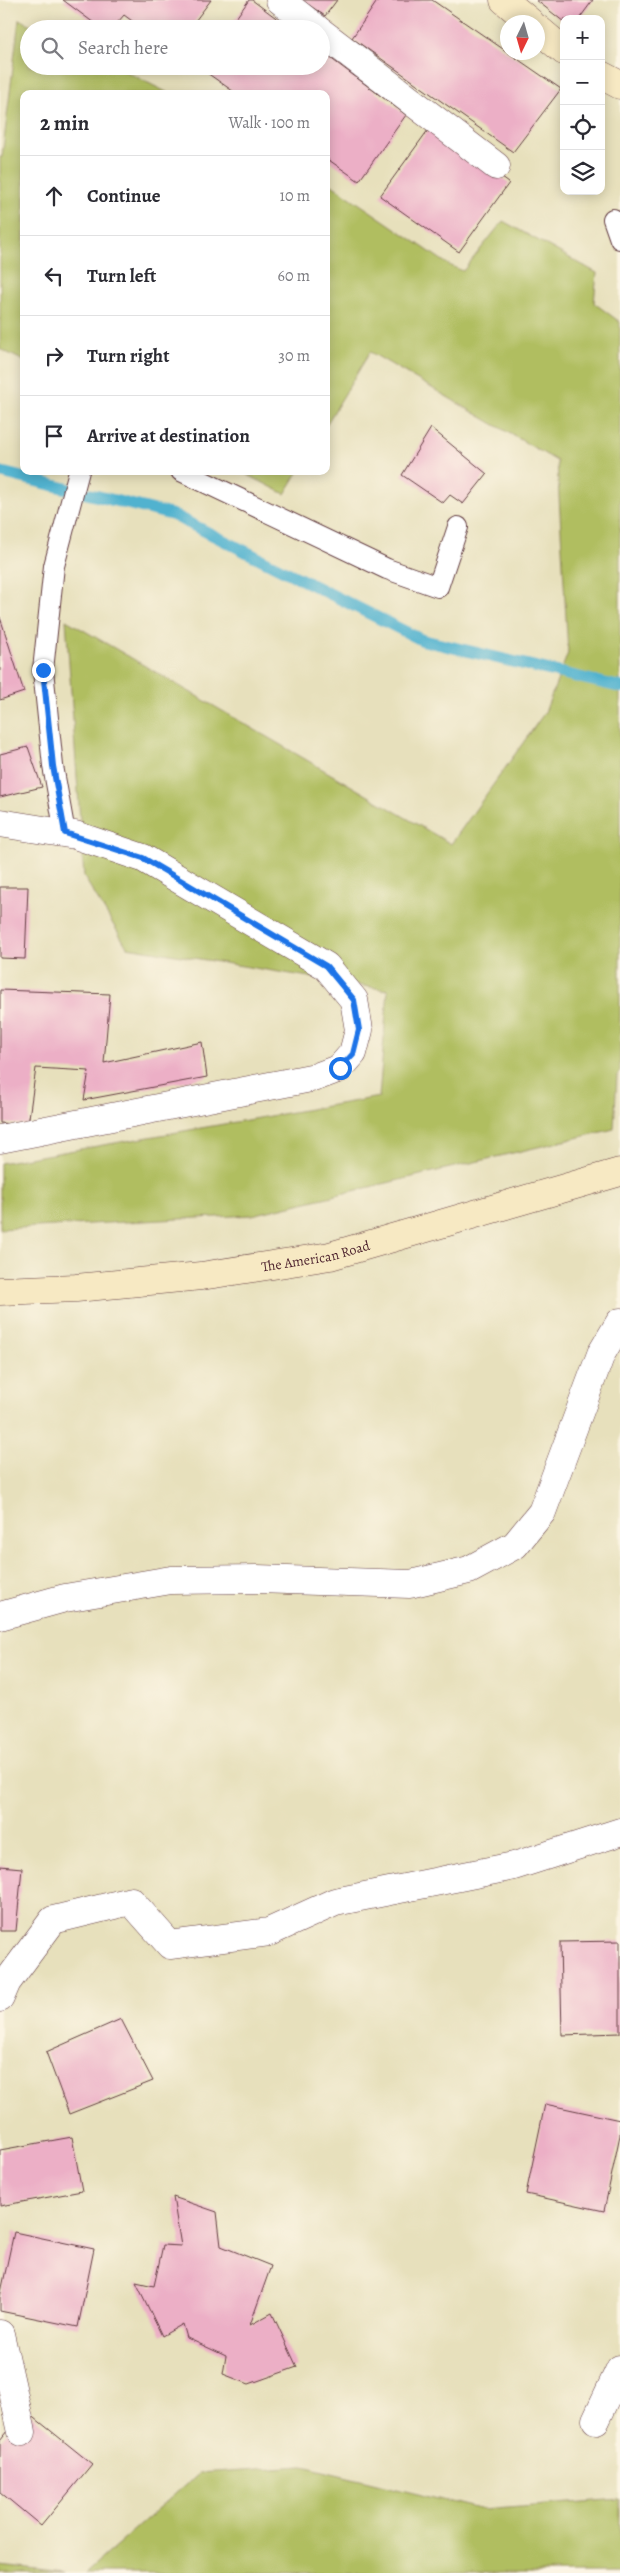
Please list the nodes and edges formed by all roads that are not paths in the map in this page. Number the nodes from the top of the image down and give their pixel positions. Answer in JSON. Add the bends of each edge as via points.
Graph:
{"nodes":[{"id":1,"x":280,"y":0,"type":"edge"},
{"id":2,"x":504,"y":0,"type":"edge"},
{"id":3,"x":522,"y":15,"type":"edge"},
{"id":4,"x":306,"y":20,"type":"edge"},
{"id":5,"x":545,"y":35,"type":"edge"},
{"id":6,"x":330,"y":39,"type":"edge"},
{"id":7,"x":560,"y":48,"type":"edge"},
{"id":8,"x":605,"y":77,"type":"edge"},
{"id":9,"x":620,"y":86,"type":"edge"},
{"id":10,"x":496,"y":166,"type":"dead end"},
{"id":11,"x":613,"y":219,"type":"dead end"},
{"id":12,"x":620,"y":240,"type":"edge"},
{"id":13,"x":78,"y":475,"type":"edge"},
{"id":14,"x":189,"y":475,"type":"edge"},
{"id":15,"x":458,"y":527,"type":"dead end"},
{"id":16,"x":0,"y":823,"type":"edge"},
{"id":17,"x":65,"y":833,"type":"junction"},
{"id":18,"x":0,"y":1139,"type":"edge"},
{"id":19,"x":620,"y":1172,"type":"edge"},
{"id":20,"x":0,"y":1291,"type":"edge"},
{"id":21,"x":620,"y":1322,"type":"edge"},
{"id":22,"x":0,"y":1616,"type":"edge"},
{"id":23,"x":620,"y":1832,"type":"edge"},
{"id":24,"x":0,"y":1998,"type":"edge"},
{"id":25,"x":0,"y":2334,"type":"edge"},
{"id":26,"x":620,"y":2369,"type":"edge"},
{"id":27,"x":596,"y":2420,"type":"dead end"},
{"id":28,"x":22,"y":2432,"type":"dead end"}],
"edges":[{"from":1,"to":4,"type":"street"},
{"from":2,"to":3,"type":"main road"},
{"from":5,"to":7,"type":"main road"},
{"from":6,"to":10,"type":"street"},
{"from":8,"to":9,"type":"main road"},
{"from":11,"to":12,"type":"lane"},
{"from":13,"to":17,"type":"lane","via":[[54,566],[43,670],[53,766]]},
{"from":14,"to":15,"type":"lane","via":[[387,570],[438,587]]},
{"from":16,"to":17,"type":"street"},
{"from":17,"to":18,"type":"street","via":[[143,858],[326,966],[354,1000],[359,1030],[353,1054],[340,1068],[316,1077]]},
{"from":19,"to":20,"type":"main road","name":"The American Road","via":[[330,1256],[201,1276],[76,1288]]},
{"from":21,"to":22,"type":"street","via":[[601,1354],[542,1512],[515,1545],[469,1570],[410,1584],[172,1580],[65,1598]]},
{"from":23,"to":24,"type":"street","via":[[514,1866],[335,1902],[269,1932],[170,1945],[131,1901],[53,1920],[7,1982]]},
{"from":25,"to":28,"type":"street"},
{"from":26,"to":27,"type":"street"}]}
